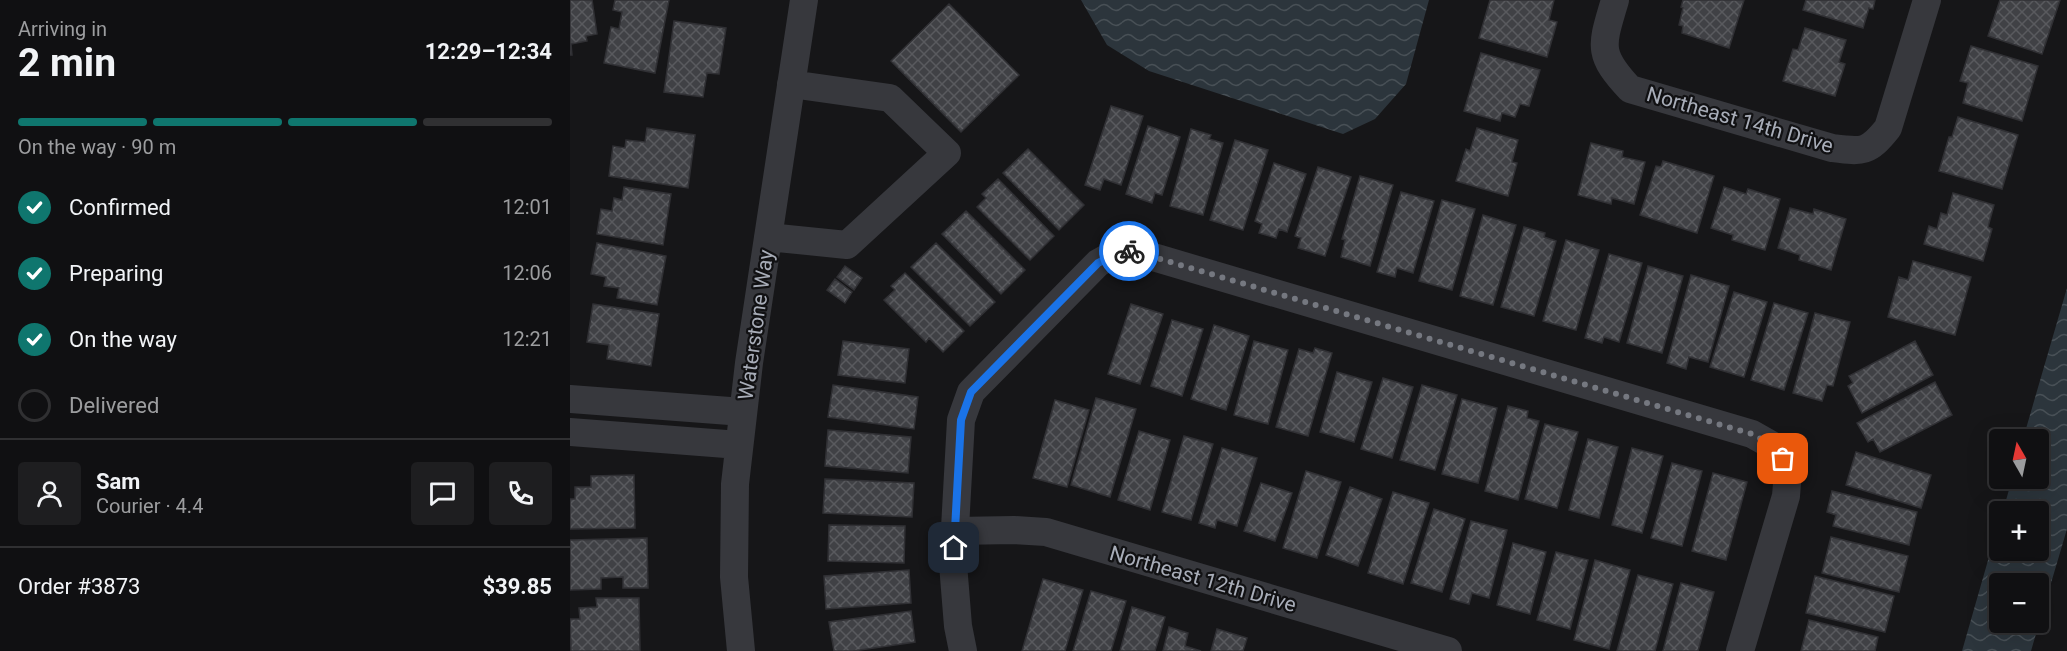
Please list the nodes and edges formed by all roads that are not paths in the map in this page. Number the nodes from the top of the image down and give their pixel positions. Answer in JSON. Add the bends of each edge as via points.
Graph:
{"nodes":[{"id":1,"x":804,"y":0,"type":"edge"},
{"id":2,"x":1615,"y":0,"type":"edge"},
{"id":3,"x":1927,"y":0,"type":"edge"},
{"id":4,"x":791,"y":84,"type":"junction"},
{"id":5,"x":768,"y":237,"type":"junction"},
{"id":6,"x":570,"y":399,"type":"edge"},
{"id":7,"x":743,"y":411,"type":"junction"},
{"id":8,"x":570,"y":432,"type":"edge"},
{"id":9,"x":739,"y":445,"type":"junction"},
{"id":10,"x":955,"y":531,"type":"junction"},
{"id":11,"x":741,"y":651,"type":"edge"},
{"id":12,"x":963,"y":651,"type":"edge"},
{"id":13,"x":1448,"y":651,"type":"edge"},
{"id":14,"x":1740,"y":651,"type":"edge"}],
"edges":[{"from":1,"to":4,"type":"street","name":"Waterstone Way"},
{"from":2,"to":3,"type":"street","name":"Northeast 14th Drive","via":[[1603,49],[1613,70],[1630,89],[1833,148],[1857,151],[1874,146],[1888,128]]},
{"from":4,"to":5,"type":"street","name":"Waterstone Way"},
{"from":4,"to":5,"type":"street","via":[[890,98],[946,153],[847,245]]},
{"from":5,"to":7,"type":"street","name":"Waterstone Way"},
{"from":6,"to":7,"type":"street"},
{"from":7,"to":9,"type":"street","name":"Waterstone Way"},
{"from":8,"to":9,"type":"street"},
{"from":9,"to":11,"type":"street","name":"Waterstone Way","via":[[734,577]]},
{"from":10,"to":12,"type":"street","via":[[953,564]]},
{"from":10,"to":13,"type":"street","name":"Northeast 12th Drive","via":[[1046,532]]},
{"from":10,"to":14,"type":"street","via":[[961,420],[971,392],[1098,263],[1133,251],[1752,434],[1777,448],[1788,471],[1786,496]]}]}
